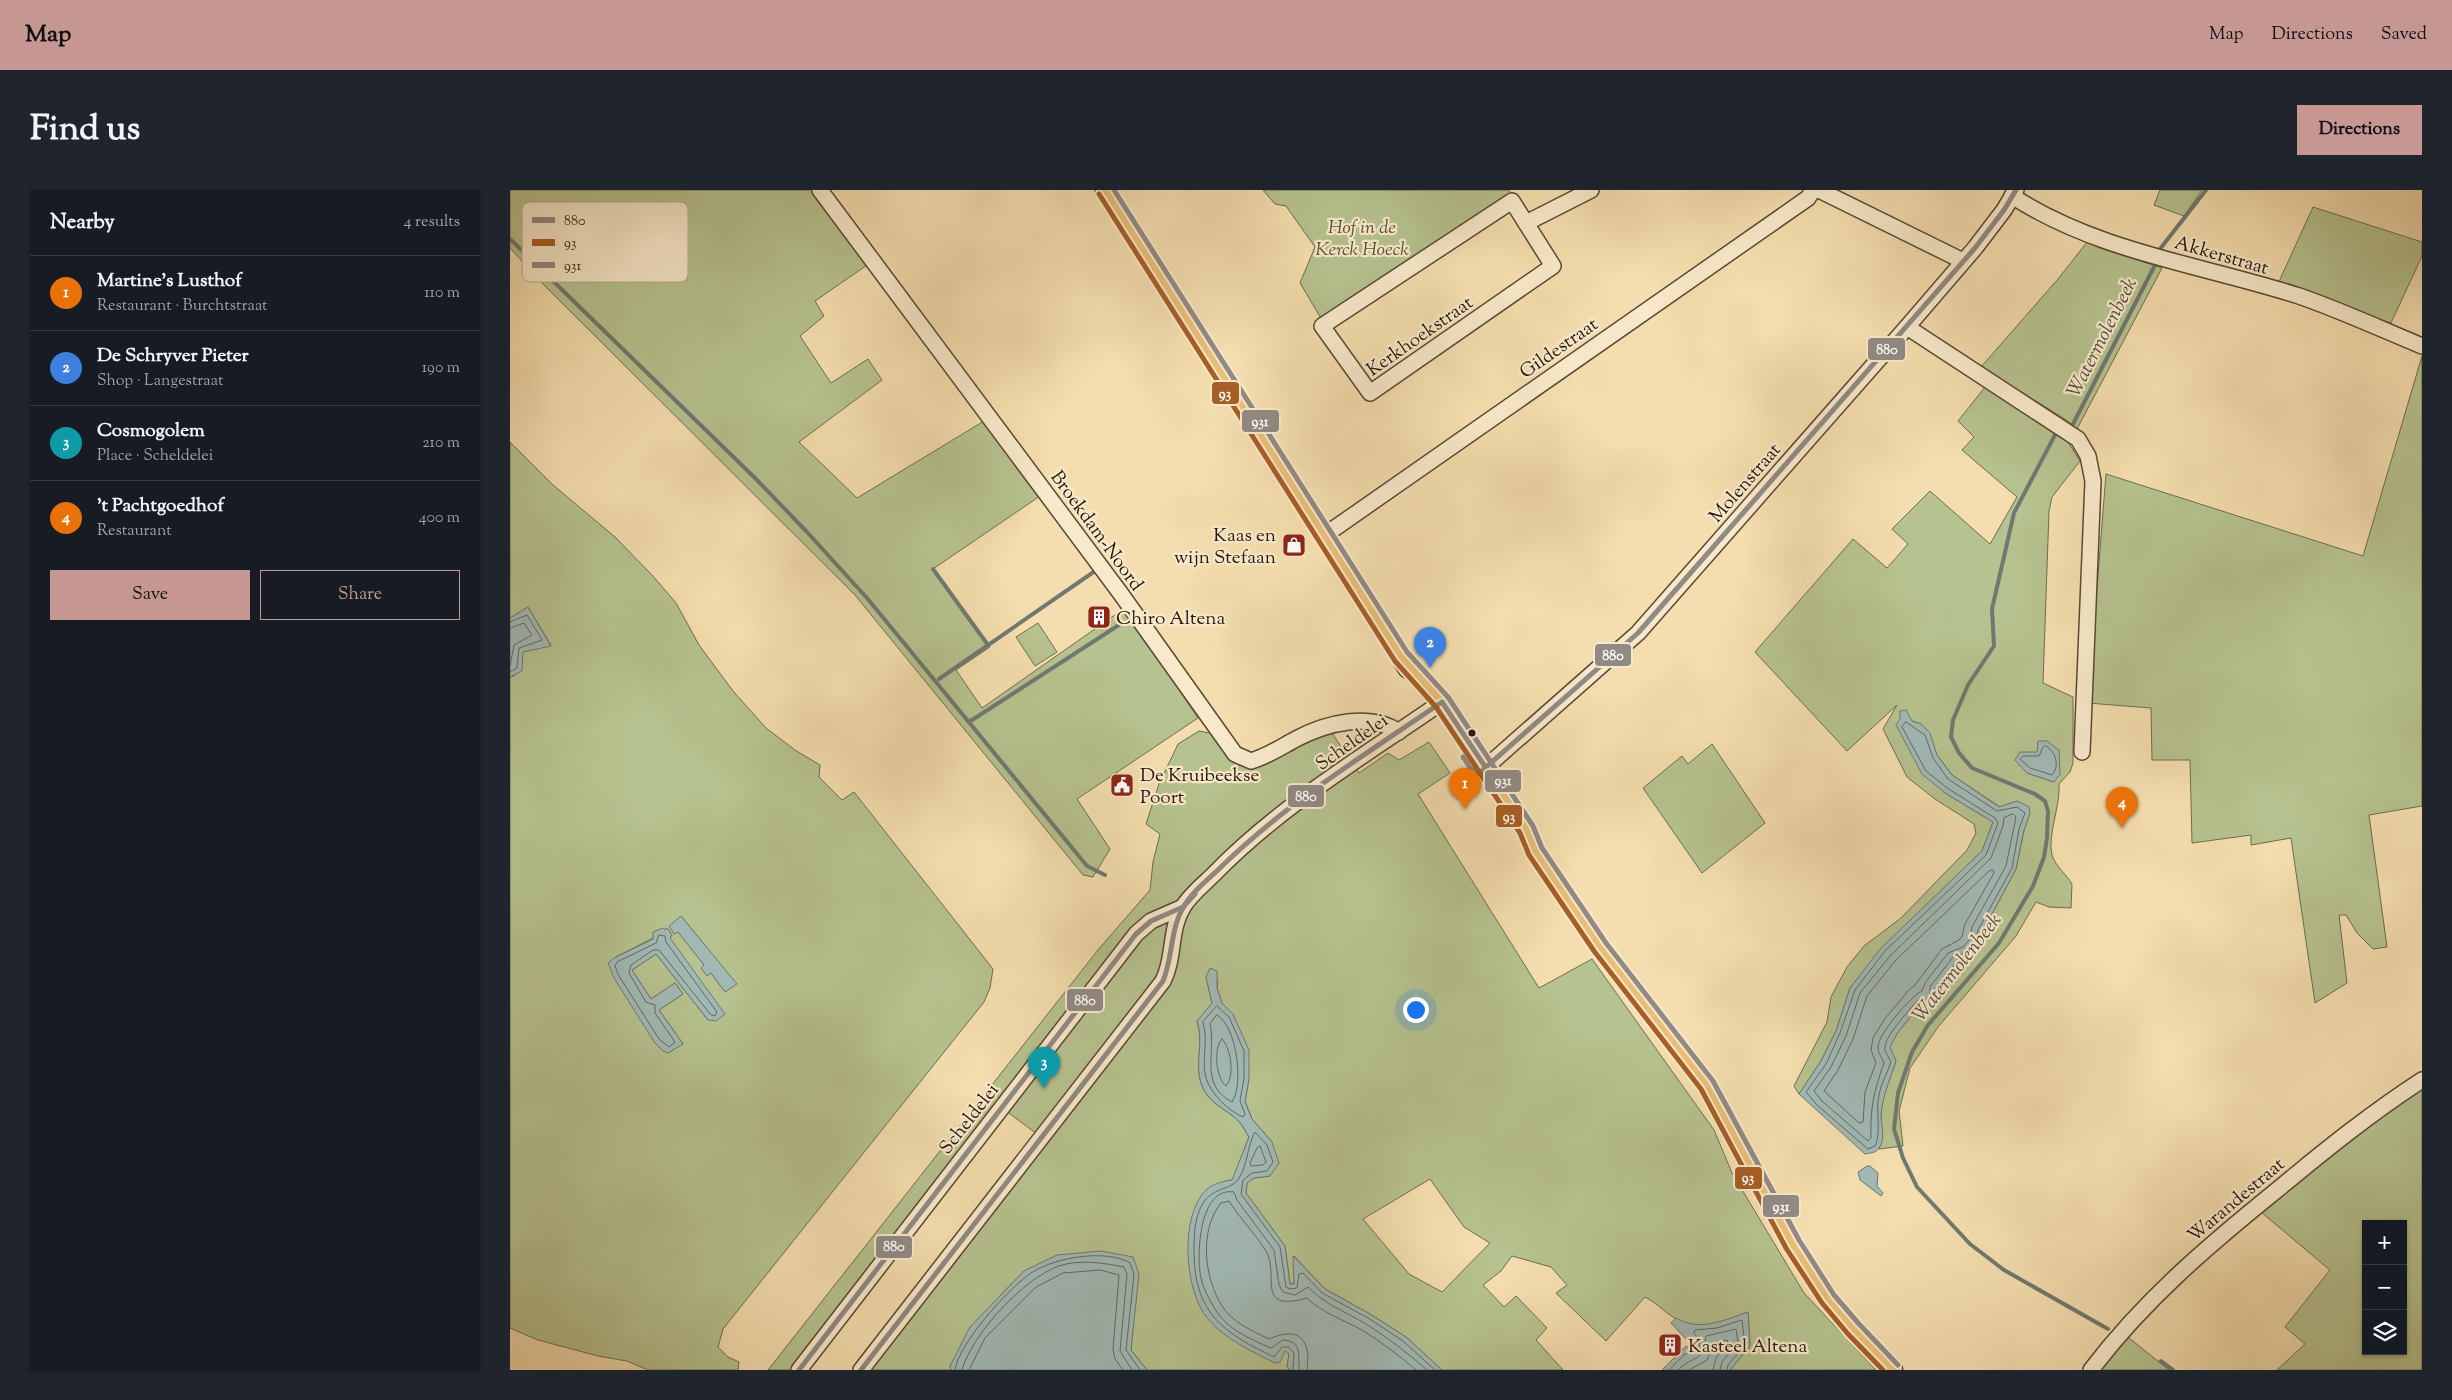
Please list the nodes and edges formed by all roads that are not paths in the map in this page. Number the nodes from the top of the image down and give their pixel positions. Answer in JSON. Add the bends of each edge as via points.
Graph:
{"nodes":[{"id":1,"x":820,"y":190,"type":"edge"},
{"id":2,"x":1105,"y":190,"type":"edge"},
{"id":3,"x":1591,"y":190,"type":"edge"},
{"id":4,"x":1813,"y":190,"type":"edge"},
{"id":5,"x":1819,"y":190,"type":"edge"},
{"id":6,"x":2014,"y":193,"type":"edge"},
{"id":7,"x":1526,"y":223,"type":"junction"},
{"id":8,"x":1963,"y":261,"type":"junction"},
{"id":9,"x":1907,"y":327,"type":"junction"},
{"id":10,"x":2422,"y":346,"type":"edge"},
{"id":11,"x":1324,"y":535,"type":"junction"},
{"id":12,"x":1437,"y":706,"type":"junction"},
{"id":13,"x":1399,"y":732,"type":"junction"},
{"id":14,"x":2082,"y":752,"type":"dead end"},
{"id":15,"x":1481,"y":772,"type":"junction"},
{"id":16,"x":1183,"y":907,"type":"junction"},
{"id":17,"x":2422,"y":1080,"type":"edge"},
{"id":18,"x":799,"y":1370,"type":"edge"},
{"id":19,"x":861,"y":1370,"type":"edge"},
{"id":20,"x":1892,"y":1370,"type":"edge"},
{"id":21,"x":2092,"y":1370,"type":"edge"}],
"edges":[{"from":1,"to":13,"type":"street","name":"Broekdam-Noord","via":[[1121,594],[1235,754],[1251,761],[1318,729],[1364,721],[1383,722]]},
{"from":2,"to":11,"type":"main road"},
{"from":3,"to":7,"type":"street"},
{"from":4,"to":11,"type":"street","name":"Gildestraat","via":[[1808,198]]},
{"from":5,"to":8,"type":"street"},
{"from":6,"to":8,"type":"street","name":"Molenstraat"},
{"from":6,"to":10,"type":"street","name":"Akkerstraat","via":[[2041,213],[2105,240],[2299,296]]},
{"from":7,"to":7,"type":"street","name":"Kerkhoekstraat","via":[[1553,266],[1370,393],[1322,326],[1512,201]]},
{"from":8,"to":9,"type":"street","name":"Molenstraat"},
{"from":9,"to":14,"type":"street","via":[[2078,439],[2088,456],[2093,481]]},
{"from":9,"to":15,"type":"street","name":"Molenstraat","via":[[1638,632]]},
{"from":11,"to":12,"type":"main road","via":[[1401,657]]},
{"from":12,"to":13,"type":"street","name":"Scheldelei"},
{"from":12,"to":15,"type":"main road"},
{"from":13,"to":16,"type":"street","name":"Scheldelei","via":[[1262,830]]},
{"from":15,"to":20,"type":"main road","via":[[1508,822],[1535,851],[1600,947],[1707,1085],[1793,1244],[1828,1299]]},
{"from":16,"to":18,"type":"street","name":"Scheldelei","via":[[1151,921],[1136,934]]},
{"from":16,"to":19,"type":"street","name":"Scheldelei","via":[[1175,927],[1163,981]]},
{"from":17,"to":21,"type":"street","name":"Warandestraat","via":[[2356,1125],[2210,1245],[2147,1303]]}]}
